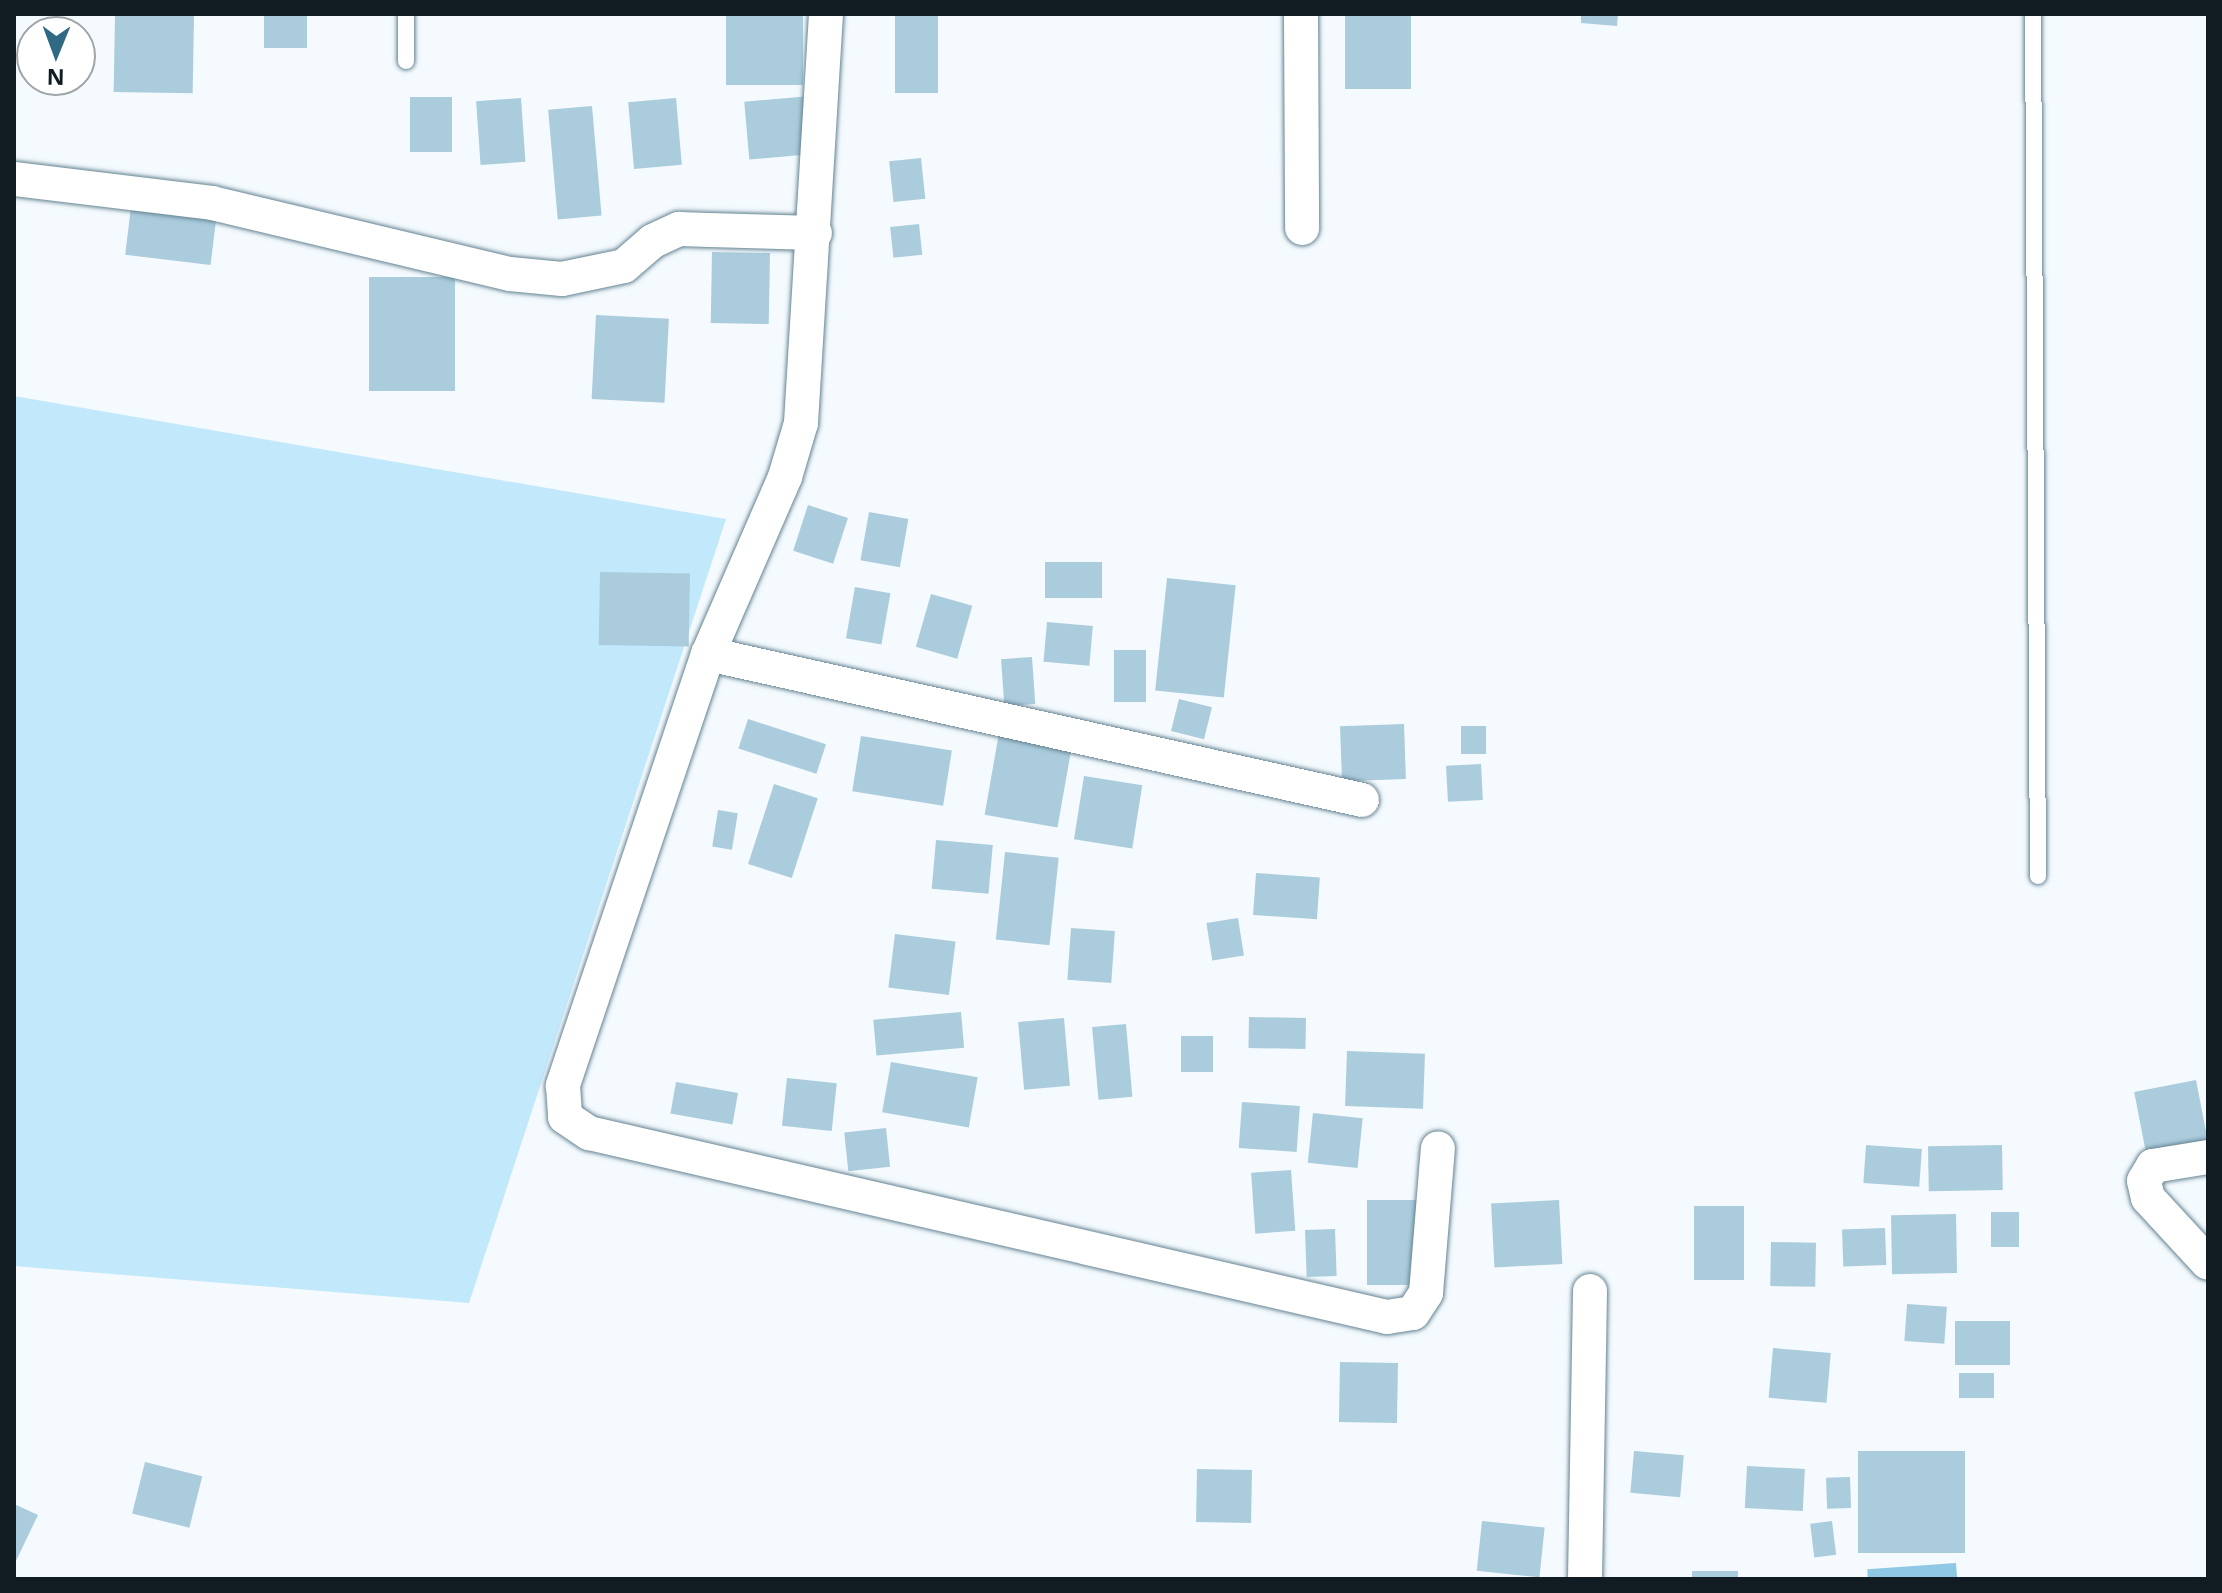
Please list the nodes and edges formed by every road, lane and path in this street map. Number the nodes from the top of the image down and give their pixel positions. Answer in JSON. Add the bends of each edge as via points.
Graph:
{"nodes":[{"id":1,"x":406,"y":14,"type":"edge"},
{"id":2,"x":826,"y":14,"type":"edge"},
{"id":3,"x":1301,"y":14,"type":"edge"},
{"id":4,"x":2033,"y":14,"type":"edge"},
{"id":5,"x":406,"y":61,"type":"dead end"},
{"id":6,"x":14,"y":179,"type":"edge"},
{"id":7,"x":1302,"y":228,"type":"dead end"},
{"id":8,"x":815,"y":233,"type":"junction"},
{"id":9,"x":708,"y":654,"type":"junction"},
{"id":10,"x":1362,"y":800,"type":"dead end"},
{"id":11,"x":2038,"y":876,"type":"dead end"},
{"id":12,"x":1438,"y":1148,"type":"dead end"},
{"id":13,"x":2208,"y":1157,"type":"edge"},
{"id":14,"x":2208,"y":1263,"type":"edge"},
{"id":15,"x":1590,"y":1291,"type":"dead end"},
{"id":16,"x":1585,"y":1579,"type":"edge"}],
"edges":[{"from":1,"to":5,"type":"lane"},
{"from":2,"to":8,"type":"street"},
{"from":3,"to":7,"type":"street"},
{"from":4,"to":11,"type":"lane"},
{"from":6,"to":8,"type":"street","via":[[212,203],[510,274],[562,279],[624,266],[653,241],[679,229]]},
{"from":8,"to":9,"type":"street","via":[[801,423],[785,477]]},
{"from":9,"to":10,"type":"street"},
{"from":9,"to":12,"type":"street","via":[[563,1086],[562,1110],[575,1128],[1401,1317],[1422,1305],[1426,1293]]},
{"from":13,"to":14,"type":"street","via":[[2153,1166],[2144,1181],[2148,1198]]},
{"from":15,"to":16,"type":"street"}]}
